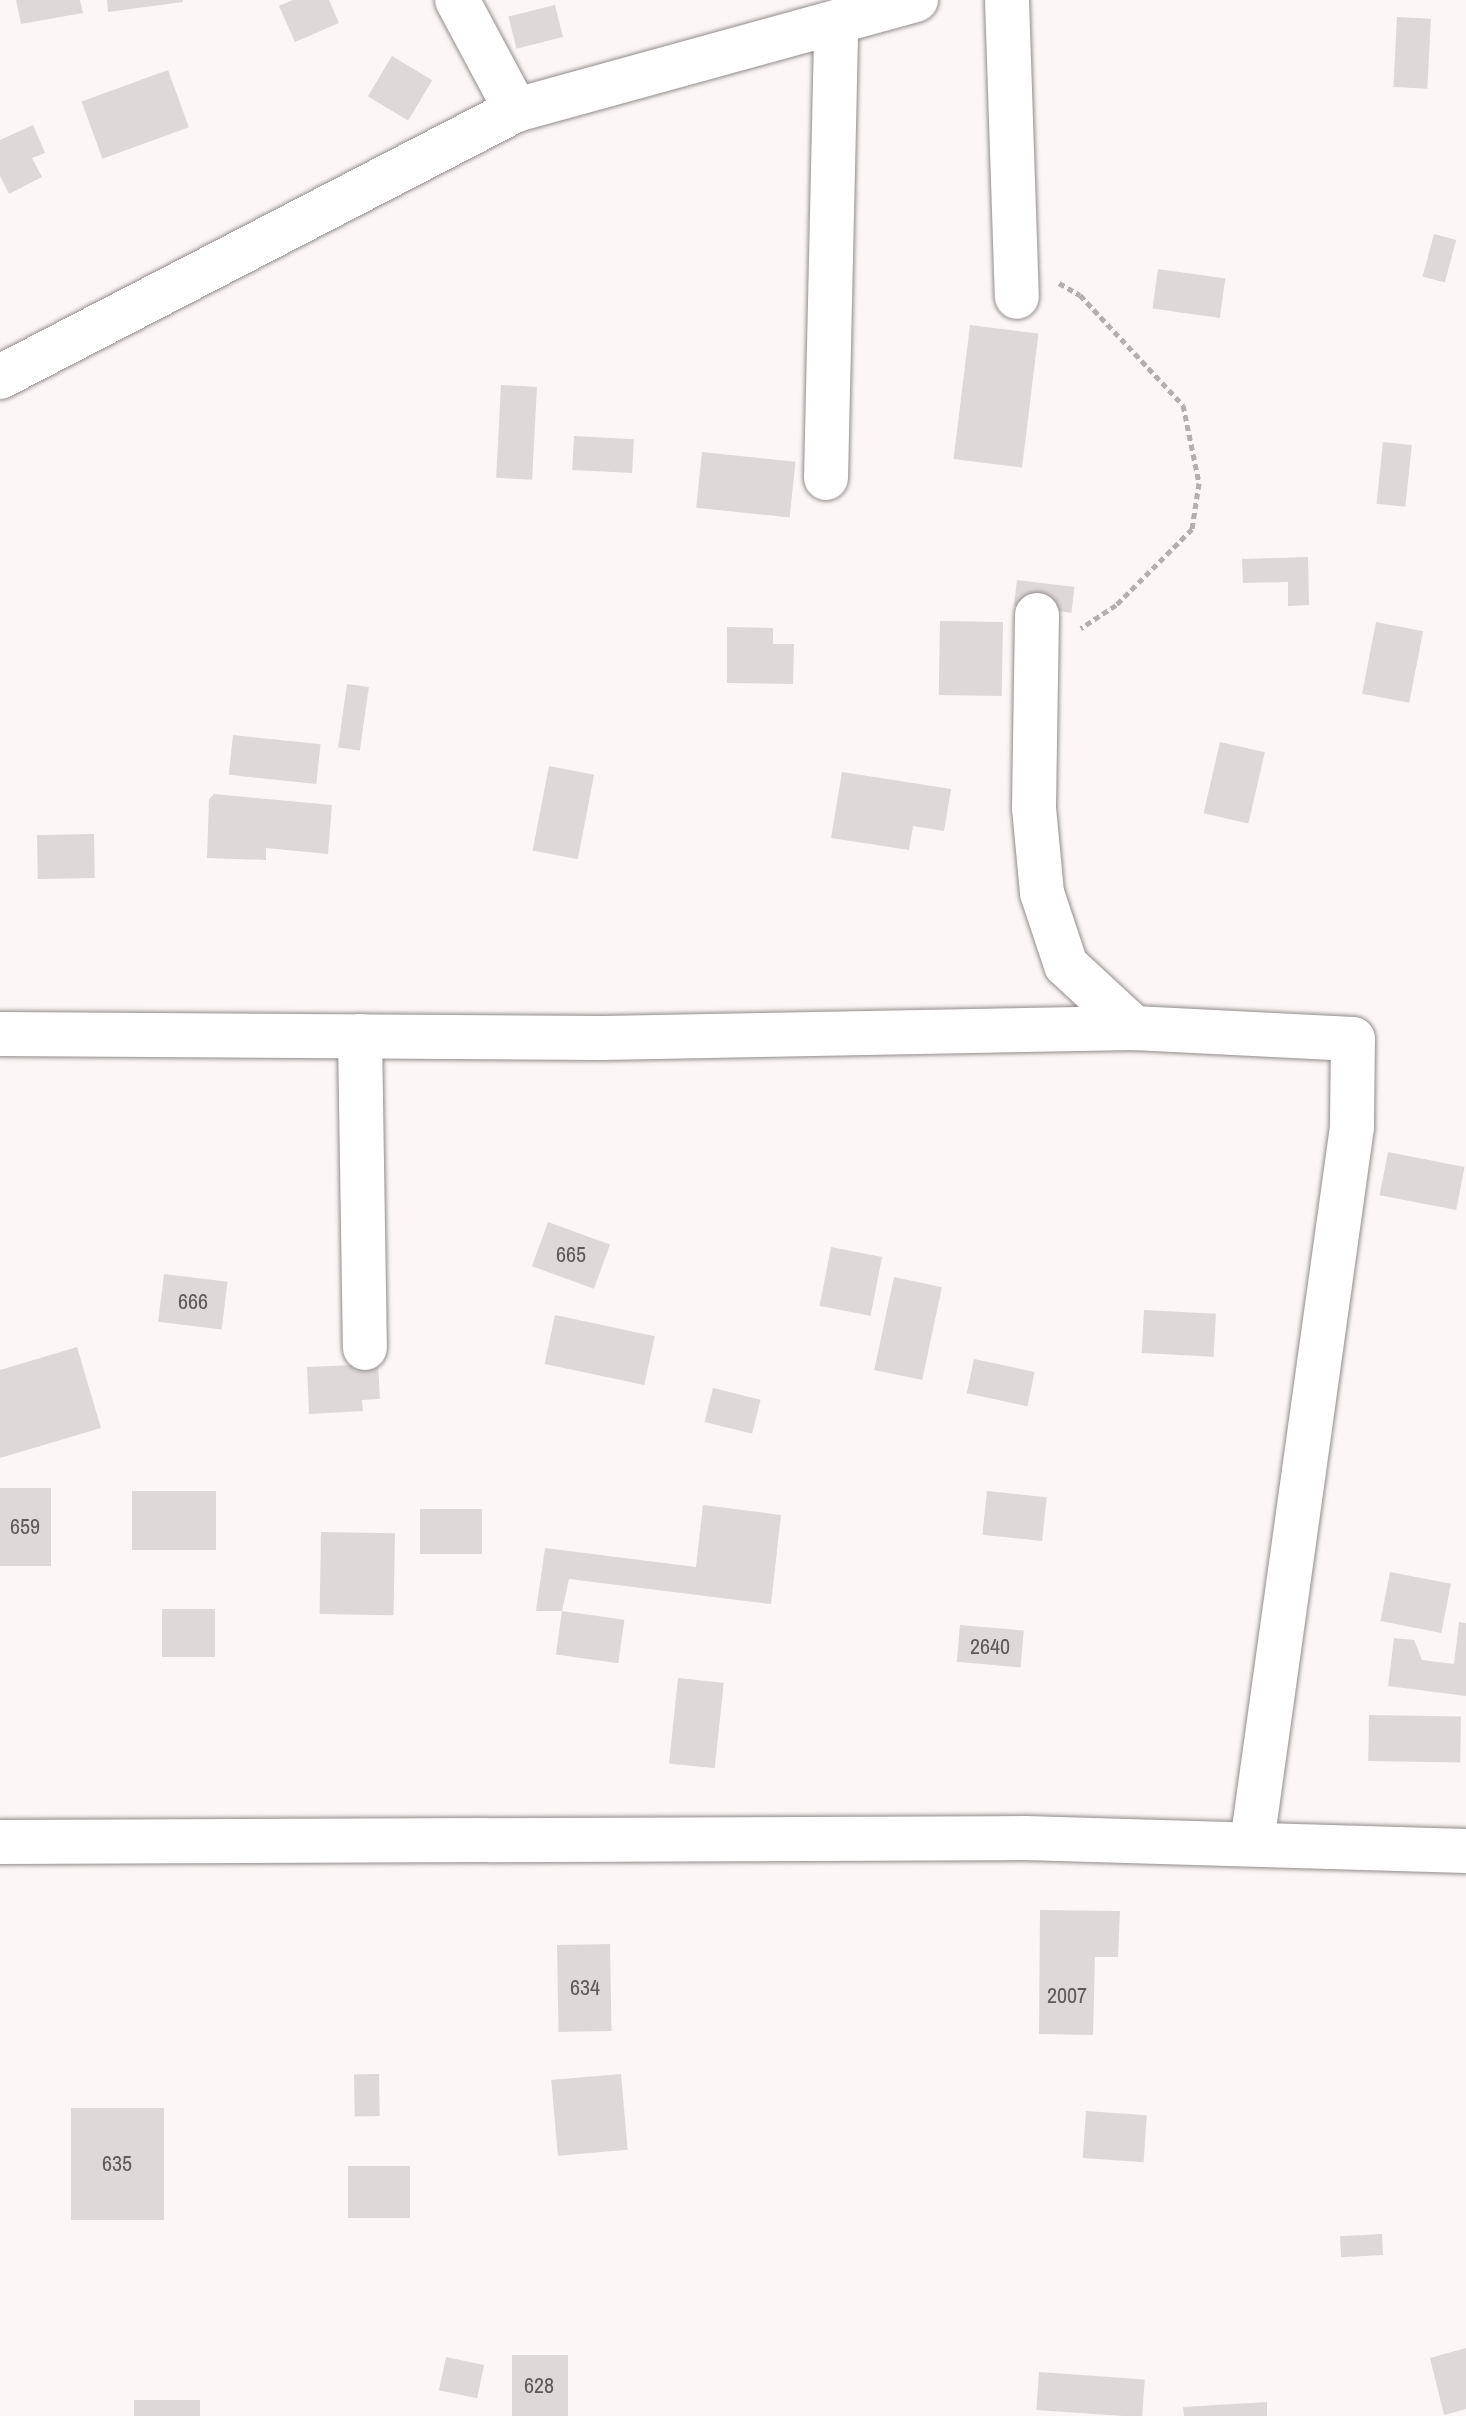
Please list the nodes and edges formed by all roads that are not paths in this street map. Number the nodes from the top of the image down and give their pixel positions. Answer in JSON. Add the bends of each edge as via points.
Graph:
{"nodes":[{"id":1,"x":457,"y":0,"type":"edge"},
{"id":2,"x":916,"y":0,"type":"edge"},
{"id":3,"x":1007,"y":0,"type":"edge"},
{"id":4,"x":836,"y":22,"type":"junction"},
{"id":5,"x":516,"y":110,"type":"junction"},
{"id":6,"x":1016,"y":277,"type":"road end"},
{"id":7,"x":0,"y":377,"type":"edge"},
{"id":8,"x":826,"y":478,"type":"dead end"},
{"id":9,"x":1036,"y":635,"type":"road end"},
{"id":10,"x":1134,"y":1028,"type":"junction"},
{"id":11,"x":0,"y":1034,"type":"edge"},
{"id":12,"x":360,"y":1036,"type":"junction"},
{"id":13,"x":365,"y":1348,"type":"dead end"},
{"id":14,"x":0,"y":1842,"type":"edge"},
{"id":15,"x":1252,"y":1843,"type":"junction"},
{"id":16,"x":1466,"y":1851,"type":"edge"}],
"edges":[{"from":1,"to":5,"type":"street"},
{"from":2,"to":4,"type":"street"},
{"from":3,"to":6,"type":"street"},
{"from":4,"to":5,"type":"street"},
{"from":4,"to":8,"type":"street"},
{"from":5,"to":7,"type":"street"},
{"from":9,"to":10,"type":"street","via":[[1034,808],[1042,893],[1066,965]]},
{"from":10,"to":12,"type":"street","via":[[603,1038]]},
{"from":10,"to":15,"type":"street","via":[[1353,1039],[1352,1127]]},
{"from":11,"to":12,"type":"street"},
{"from":12,"to":13,"type":"street"},
{"from":14,"to":15,"type":"street","via":[[1025,1838]]},
{"from":15,"to":16,"type":"street"}]}
